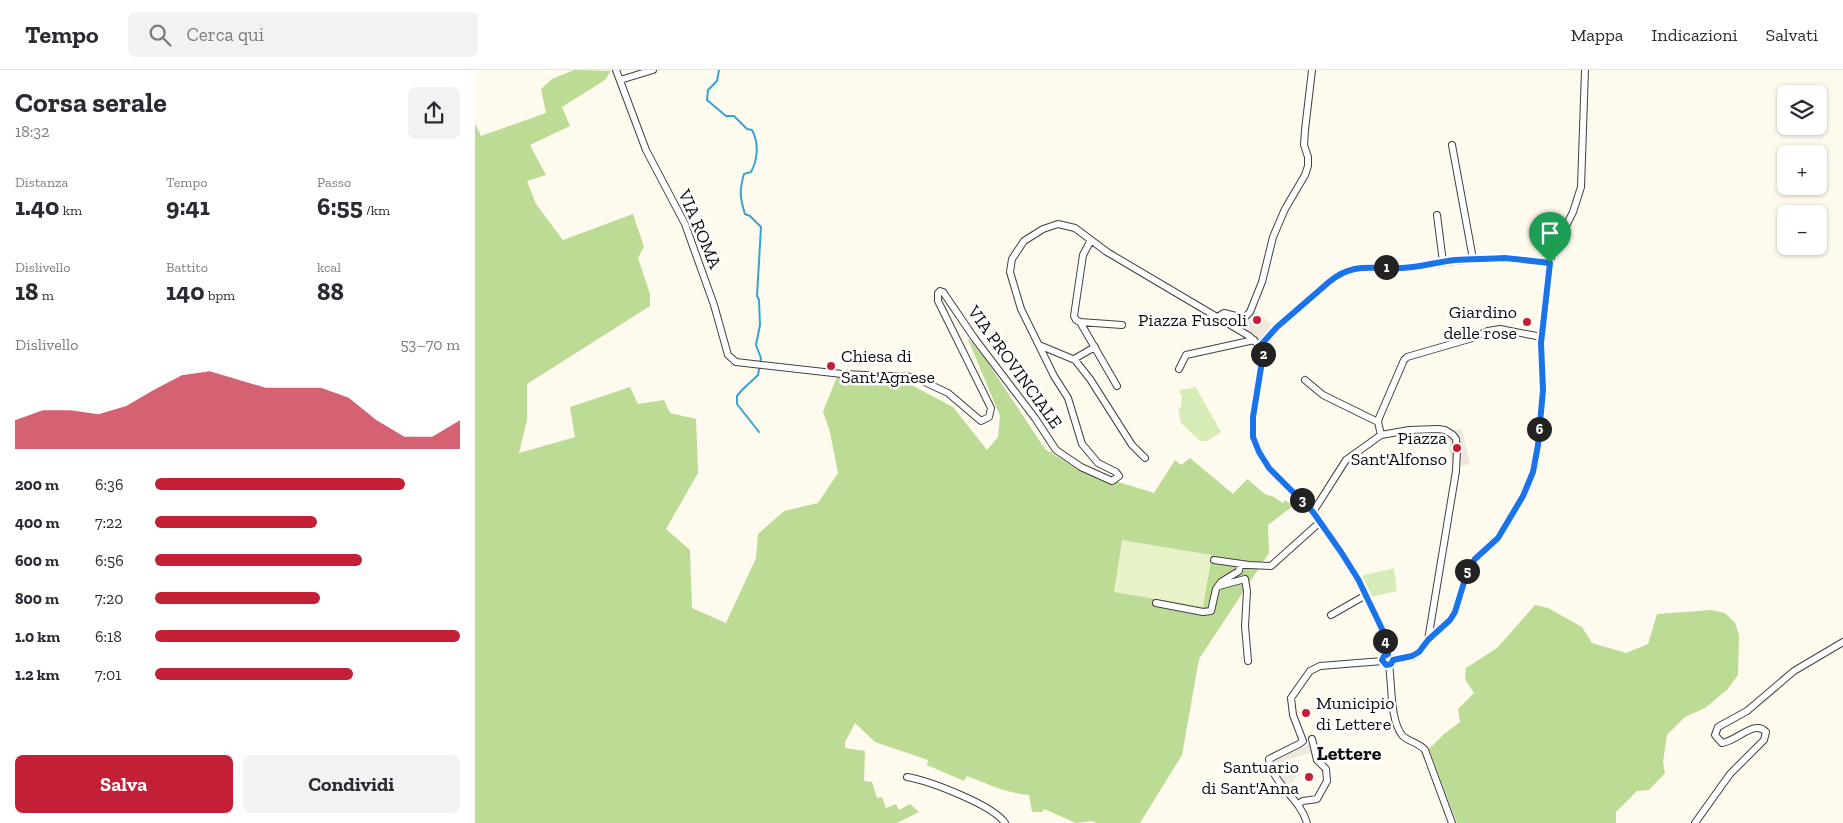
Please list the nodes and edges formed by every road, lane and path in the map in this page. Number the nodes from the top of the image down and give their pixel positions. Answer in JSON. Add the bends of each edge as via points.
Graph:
{"nodes":[{"id":1,"x":616,"y":70,"type":"edge"},
{"id":2,"x":653,"y":70,"type":"edge"},
{"id":3,"x":1312,"y":70,"type":"edge"},
{"id":4,"x":1585,"y":70,"type":"edge"},
{"id":5,"x":620,"y":80,"type":"junction"},
{"id":6,"x":1452,"y":145,"type":"dead end"},
{"id":7,"x":1437,"y":215,"type":"dead end"},
{"id":8,"x":1091,"y":240,"type":"junction"},
{"id":9,"x":1473,"y":259,"type":"junction"},
{"id":10,"x":1443,"y":262,"type":"junction"},
{"id":11,"x":1550,"y":263,"type":"junction"},
{"id":12,"x":1216,"y":318,"type":"junction"},
{"id":13,"x":1080,"y":322,"type":"junction"},
{"id":14,"x":1122,"y":325,"type":"dead end"},
{"id":15,"x":1542,"y":337,"type":"junction"},
{"id":16,"x":1254,"y":340,"type":"junction"},
{"id":17,"x":1039,"y":345,"type":"junction"},
{"id":18,"x":1260,"y":346,"type":"junction"},
{"id":19,"x":1095,"y":347,"type":"junction"},
{"id":20,"x":1074,"y":359,"type":"junction"},
{"id":21,"x":776,"y":367,"type":"joint"},
{"id":22,"x":1179,"y":369,"type":"dead end"},
{"id":23,"x":1305,"y":380,"type":"dead end"},
{"id":24,"x":1117,"y":386,"type":"dead end"},
{"id":25,"x":1378,"y":422,"type":"junction"},
{"id":26,"x":1381,"y":435,"type":"junction"},
{"id":27,"x":1145,"y":458,"type":"dead end"},
{"id":28,"x":1313,"y":512,"type":"junction"},
{"id":29,"x":1320,"y":522,"type":"junction"},
{"id":30,"x":1214,"y":560,"type":"dead end"},
{"id":31,"x":1240,"y":564,"type":"junction"},
{"id":32,"x":1219,"y":586,"type":"junction"},
{"id":33,"x":1366,"y":595,"type":"junction"},
{"id":34,"x":1156,"y":603,"type":"dead end"},
{"id":35,"x":1331,"y":615,"type":"dead end"},
{"id":36,"x":1428,"y":640,"type":"junction"},
{"id":37,"x":1843,"y":642,"type":"edge"},
{"id":38,"x":1388,"y":660,"type":"junction"},
{"id":39,"x":1248,"y":661,"type":"dead end"},
{"id":40,"x":1312,"y":739,"type":"dead end"},
{"id":41,"x":907,"y":777,"type":"dead end"},
{"id":42,"x":1298,"y":804,"type":"junction"},
{"id":43,"x":1004,"y":823,"type":"edge"},
{"id":44,"x":1307,"y":823,"type":"edge"},
{"id":45,"x":1453,"y":823,"type":"edge"},
{"id":46,"x":1695,"y":823,"type":"edge"}],
"edges":[{"from":1,"to":5,"type":"street","name":"VIA ROMA"},
{"from":2,"to":5,"type":"street"},
{"from":3,"to":12,"type":"street","via":[[1304,145],[1308,157],[1305,175],[1273,237],[1250,312],[1244,318],[1224,313]]},
{"from":4,"to":11,"type":"street","via":[[1581,187]]},
{"from":5,"to":21,"type":"street","name":"VIA ROMA","via":[[646,150],[685,224],[728,355],[741,363]]},
{"from":6,"to":9,"type":"street"},
{"from":7,"to":10,"type":"street"},
{"from":8,"to":12,"type":"street"},
{"from":8,"to":13,"type":"street","via":[[1083,255],[1075,307],[1074,316]]},
{"from":8,"to":17,"type":"street","name":"VIA PROVINCIALE","via":[[1075,228],[1058,224],[1024,241],[1012,259],[1009,272],[1021,308]]},
{"from":9,"to":10,"type":"street"},
{"from":9,"to":11,"type":"street","via":[[1505,258]]},
{"from":10,"to":18,"type":"street","via":[[1401,268],[1368,266],[1340,274],[1277,327]]},
{"from":11,"to":15,"type":"street"},
{"from":12,"to":16,"type":"street"},
{"from":13,"to":14,"type":"street"},
{"from":13,"to":19,"type":"street"},
{"from":15,"to":25,"type":"street","via":[[1500,329],[1407,357]]},
{"from":15,"to":36,"type":"street","via":[[1543,390],[1533,472],[1511,520],[1468,569],[1455,612]]},
{"from":16,"to":18,"type":"street"},
{"from":16,"to":22,"type":"street","via":[[1187,355]]},
{"from":17,"to":20,"type":"street"},
{"from":17,"to":21,"type":"street","name":"VIA PROVINCIALE","via":[[1068,398],[1082,444],[1098,463],[1116,472],[1119,476],[1112,481],[1081,467],[1057,450],[943,292],[938,293],[938,301],[991,408],[989,417],[981,421],[948,393],[915,377]]},
{"from":18,"to":28,"type":"street","via":[[1263,355],[1253,437],[1269,468]]},
{"from":19,"to":20,"type":"street"},
{"from":19,"to":24,"type":"street"},
{"from":20,"to":27,"type":"street","via":[[1131,445]]},
{"from":23,"to":25,"type":"street","via":[[1323,395]]},
{"from":25,"to":26,"type":"street"},
{"from":26,"to":28,"type":"street","via":[[1346,460]]},
{"from":26,"to":36,"type":"street","via":[[1437,429],[1453,434],[1456,439],[1455,471]]},
{"from":28,"to":29,"type":"street"},
{"from":29,"to":31,"type":"street","via":[[1271,566]]},
{"from":29,"to":33,"type":"street"},
{"from":30,"to":31,"type":"street"},
{"from":31,"to":32,"type":"street","via":[[1239,571]]},
{"from":32,"to":34,"type":"street","via":[[1213,608],[1208,612]]},
{"from":32,"to":39,"type":"street","via":[[1245,579]]},
{"from":33,"to":35,"type":"street"},
{"from":33,"to":38,"type":"street","via":[[1383,631]]},
{"from":36,"to":38,"type":"street","via":[[1412,656]]},
{"from":37,"to":46,"type":"street","via":[[1794,671],[1747,711],[1718,727],[1715,736],[1722,743],[1754,728],[1759,727],[1766,732],[1764,740],[1730,774]]},
{"from":38,"to":42,"type":"street","via":[[1320,666],[1310,671],[1291,698],[1293,715],[1303,741],[1269,759],[1269,764],[1281,785]]},
{"from":38,"to":45,"type":"street","via":[[1395,720],[1400,733],[1425,750]]},
{"from":40,"to":42,"type":"street","via":[[1319,764],[1326,769],[1327,781],[1317,798]]},
{"from":41,"to":43,"type":"street","via":[[926,780],[952,791],[999,816]]},
{"from":42,"to":44,"type":"street"}]}
